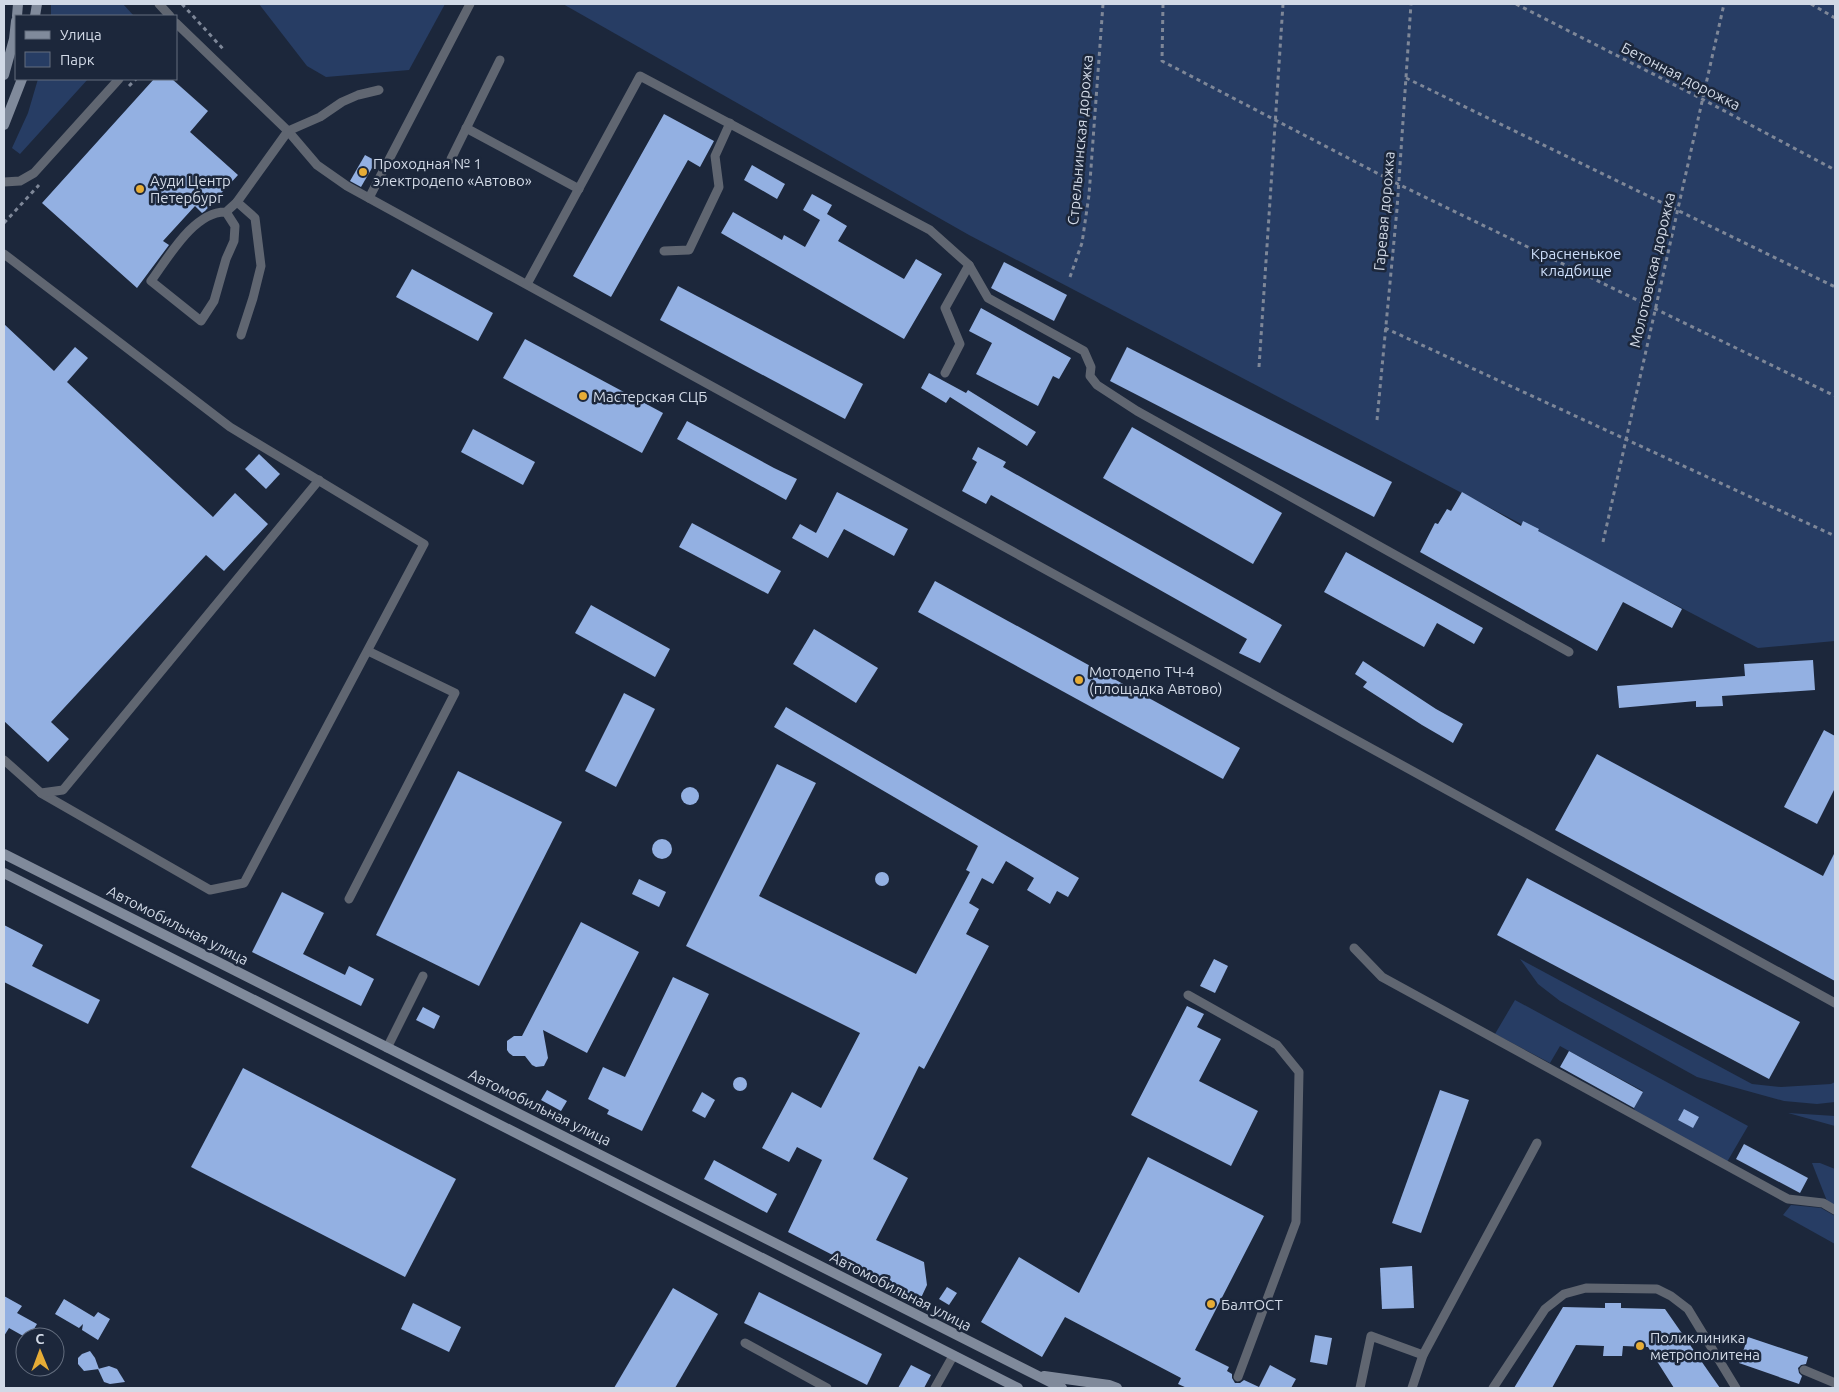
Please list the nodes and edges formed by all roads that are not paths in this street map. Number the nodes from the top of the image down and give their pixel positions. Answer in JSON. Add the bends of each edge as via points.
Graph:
{"nodes":[{"id":1,"x":159,"y":4,"type":"edge"},
{"id":2,"x":470,"y":4,"type":"edge"},
{"id":3,"x":169,"y":15,"type":"edge"},
{"id":4,"x":178,"y":25,"type":"edge"},
{"id":5,"x":15,"y":30,"type":"edge"},
{"id":6,"x":500,"y":60,"type":"dead end"},
{"id":7,"x":4,"y":76,"type":"edge"},
{"id":8,"x":22,"y":80,"type":"edge"},
{"id":9,"x":118,"y":80,"type":"edge"},
{"id":10,"x":379,"y":90,"type":"dead end"},
{"id":11,"x":730,"y":123,"type":"junction"},
{"id":12,"x":4,"y":125,"type":"edge"},
{"id":13,"x":466,"y":128,"type":"junction"},
{"id":14,"x":288,"y":131,"type":"junction"},
{"id":15,"x":451,"y":159,"type":"dead end"},
{"id":16,"x":4,"y":182,"type":"edge"},
{"id":17,"x":579,"y":189,"type":"junction"},
{"id":18,"x":369,"y":198,"type":"junction"},
{"id":19,"x":236,"y":202,"type":"junction"},
{"id":20,"x":226,"y":212,"type":"junction"},
{"id":21,"x":664,"y":251,"type":"dead end"},
{"id":22,"x":4,"y":254,"type":"edge"},
{"id":23,"x":969,"y":265,"type":"junction"},
{"id":24,"x":527,"y":284,"type":"junction"},
{"id":25,"x":241,"y":335,"type":"dead end"},
{"id":26,"x":945,"y":373,"type":"dead end"},
{"id":27,"x":319,"y":480,"type":"junction"},
{"id":28,"x":368,"y":651,"type":"junction"},
{"id":29,"x":1569,"y":652,"type":"dead end"},
{"id":30,"x":4,"y":760,"type":"edge"},
{"id":31,"x":41,"y":793,"type":"junction"},
{"id":32,"x":4,"y":854,"type":"edge"},
{"id":33,"x":4,"y":872,"type":"edge"},
{"id":34,"x":349,"y":899,"type":"dead end"},
{"id":35,"x":1354,"y":948,"type":"dead end"},
{"id":36,"x":423,"y":976,"type":"dead end"},
{"id":37,"x":1188,"y":995,"type":"dead end"},
{"id":38,"x":1835,"y":1003,"type":"edge"},
{"id":39,"x":387,"y":1048,"type":"junction"},
{"id":40,"x":1537,"y":1142,"type":"dead end"},
{"id":41,"x":1835,"y":1210,"type":"edge"},
{"id":42,"x":745,"y":1343,"type":"dead end"},
{"id":43,"x":953,"y":1356,"type":"junction"},
{"id":44,"x":1423,"y":1356,"type":"junction"},
{"id":45,"x":1804,"y":1370,"type":"dead end"},
{"id":46,"x":1033,"y":1374,"type":"junction"},
{"id":47,"x":1238,"y":1377,"type":"dead end"},
{"id":48,"x":1835,"y":1383,"type":"edge"},
{"id":49,"x":827,"y":1388,"type":"edge"},
{"id":50,"x":935,"y":1388,"type":"edge"},
{"id":51,"x":1018,"y":1388,"type":"edge"},
{"id":52,"x":1062,"y":1388,"type":"edge"},
{"id":53,"x":1117,"y":1388,"type":"edge"},
{"id":54,"x":1360,"y":1388,"type":"edge"},
{"id":55,"x":1412,"y":1388,"type":"edge"},
{"id":56,"x":1493,"y":1388,"type":"edge"},
{"id":57,"x":1736,"y":1388,"type":"edge"}],
"edges":[{"from":1,"to":3,"type":"lane"},
{"from":2,"to":18,"type":"lane"},
{"from":4,"to":14,"type":"lane"},
{"from":5,"to":7,"type":"main road"},
{"from":6,"to":13,"type":"lane"},
{"from":8,"to":12,"type":"main road"},
{"from":9,"to":16,"type":"lane","via":[[34,173],[20,181]]},
{"from":10,"to":14,"type":"lane","via":[[342,102],[320,117]]},
{"from":11,"to":17,"type":"lane","via":[[640,76]]},
{"from":11,"to":21,"type":"lane","via":[[715,156],[719,187],[689,250]]},
{"from":11,"to":23,"type":"lane","via":[[930,230]]},
{"from":13,"to":15,"type":"lane"},
{"from":13,"to":17,"type":"lane"},
{"from":14,"to":18,"type":"lane","via":[[317,165]]},
{"from":14,"to":19,"type":"lane"},
{"from":17,"to":24,"type":"lane"},
{"from":18,"to":24,"type":"lane"},
{"from":19,"to":20,"type":"lane"},
{"from":19,"to":25,"type":"lane","via":[[255,218],[261,266]]},
{"from":20,"to":20,"type":"lane","via":[[235,226],[234,242],[214,301],[201,320],[151,281],[185,234],[216,212]]},
{"from":22,"to":27,"type":"lane","via":[[230,427]]},
{"from":23,"to":26,"type":"lane","via":[[945,308],[960,344]]},
{"from":23,"to":29,"type":"lane","via":[[988,298],[1084,351],[1091,367],[1090,376],[1097,385],[1137,411]]},
{"from":24,"to":38,"type":"lane"},
{"from":27,"to":28,"type":"lane","via":[[424,544]]},
{"from":27,"to":31,"type":"lane","via":[[63,790]]},
{"from":28,"to":31,"type":"lane","via":[[244,882],[210,890]]},
{"from":28,"to":34,"type":"lane","via":[[455,693]]},
{"from":30,"to":31,"type":"lane"},
{"from":32,"to":39,"type":"main road","name":"Автомобильная улица"},
{"from":33,"to":43,"type":"main road"},
{"from":35,"to":41,"type":"lane","via":[[1382,977],[1762,1185],[1788,1199],[1823,1203]]},
{"from":36,"to":39,"type":"lane"},
{"from":37,"to":47,"type":"lane","via":[[1277,1045],[1299,1072],[1296,1222]]},
{"from":39,"to":46,"type":"main road","name":"Автомобильная улица"},
{"from":40,"to":44,"type":"lane"},
{"from":42,"to":49,"type":"lane"},
{"from":43,"to":50,"type":"lane"},
{"from":43,"to":51,"type":"main road"},
{"from":44,"to":54,"type":"lane","via":[[1371,1336]]},
{"from":44,"to":55,"type":"lane"},
{"from":45,"to":48,"type":"lane"},
{"from":46,"to":52,"type":"main road","name":"Автомобильная улица"},
{"from":46,"to":53,"type":"main road"},
{"from":56,"to":57,"type":"lane","via":[[1545,1309],[1564,1294],[1586,1288],[1657,1289],[1671,1296],[1688,1309]]}]}
